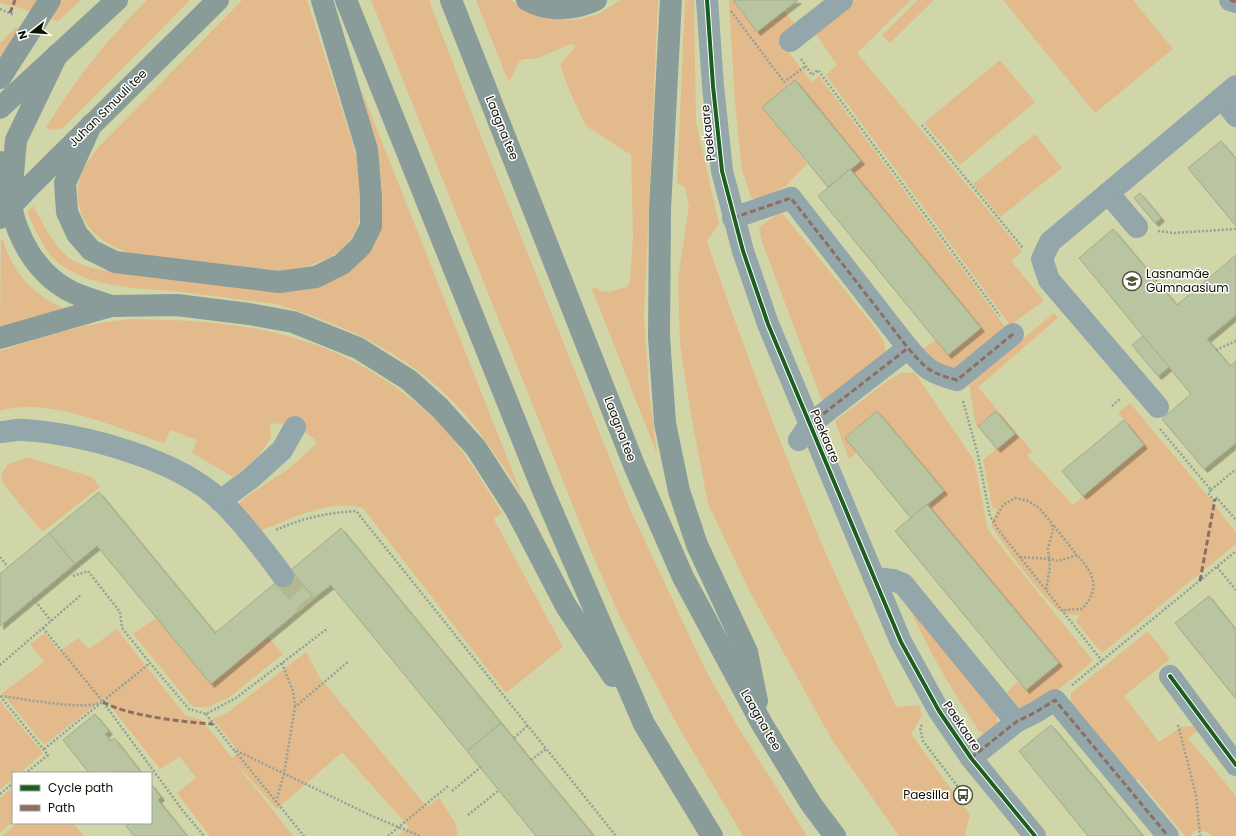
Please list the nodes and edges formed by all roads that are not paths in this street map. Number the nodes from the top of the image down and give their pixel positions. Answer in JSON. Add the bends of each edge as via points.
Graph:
{"nodes":[{"id":1,"x":50,"y":0,"type":"edge"},
{"id":2,"x":117,"y":0,"type":"edge"},
{"id":3,"x":218,"y":0,"type":"edge"},
{"id":4,"x":322,"y":0,"type":"edge"},
{"id":5,"x":346,"y":0,"type":"edge"},
{"id":6,"x":451,"y":0,"type":"edge"},
{"id":7,"x":527,"y":0,"type":"edge"},
{"id":8,"x":596,"y":0,"type":"edge"},
{"id":9,"x":671,"y":0,"type":"edge"},
{"id":10,"x":842,"y":0,"type":"edge"},
{"id":11,"x":1230,"y":0,"type":"edge"},
{"id":12,"x":1236,"y":2,"type":"edge"},
{"id":13,"x":717,"y":3,"type":"edge"},
{"id":14,"x":790,"y":41,"type":"road end"},
{"id":15,"x":57,"y":55,"type":"junction"},
{"id":16,"x":0,"y":78,"type":"edge"},
{"id":17,"x":1229,"y":92,"type":"edge"},
{"id":18,"x":0,"y":108,"type":"edge"},
{"id":19,"x":1236,"y":116,"type":"edge"},
{"id":20,"x":91,"y":125,"type":"junction"},
{"id":21,"x":0,"y":162,"type":"edge"},
{"id":22,"x":1108,"y":194,"type":"junction"},
{"id":23,"x":5,"y":212,"type":"edge"},
{"id":24,"x":733,"y":218,"type":"junction"},
{"id":25,"x":1137,"y":227,"type":"road end"},
{"id":26,"x":110,"y":306,"type":"junction"},
{"id":27,"x":1014,"y":334,"type":"road end"},
{"id":28,"x":0,"y":338,"type":"edge"},
{"id":29,"x":908,"y":348,"type":"junction"},
{"id":30,"x":1158,"y":407,"type":"road end"},
{"id":31,"x":295,"y":427,"type":"dead end"},
{"id":32,"x":0,"y":432,"type":"edge"},
{"id":33,"x":804,"y":432,"type":"junction"},
{"id":34,"x":220,"y":501,"type":"junction"},
{"id":35,"x":283,"y":576,"type":"tunnel mouth"},
{"id":36,"x":874,"y":578,"type":"junction"},
{"id":37,"x":1170,"y":676,"type":"dead end"},
{"id":38,"x":1016,"y":722,"type":"junction"},
{"id":39,"x":644,"y":724,"type":"junction"},
{"id":40,"x":762,"y":724,"type":"junction"},
{"id":41,"x":971,"y":758,"type":"junction"},
{"id":42,"x":1236,"y":765,"type":"edge"},
{"id":43,"x":712,"y":836,"type":"edge"},
{"id":44,"x":835,"y":836,"type":"edge"},
{"id":45,"x":1035,"y":836,"type":"edge"},
{"id":46,"x":1168,"y":836,"type":"edge"}],
"edges":[{"from":1,"to":16,"type":"main road"},
{"from":2,"to":15,"type":"main road"},
{"from":3,"to":20,"type":"main road","name":"Juhan Smuuli tee"},
{"from":4,"to":20,"type":"main road","via":[[367,150],[372,196],[371,226],[361,246],[342,264],[316,277],[279,282],[115,262],[91,250],[77,234],[67,212],[65,183]]},
{"from":5,"to":39,"type":"main road","via":[[542,488]]},
{"from":6,"to":40,"type":"main road","name":"Laagna tee","via":[[634,465],[683,577]]},
{"from":7,"to":8,"type":"main road","via":[[553,9],[585,5]]},
{"from":9,"to":40,"type":"main road","via":[[660,210],[659,337],[665,423],[679,491],[698,545],[747,652]]},
{"from":10,"to":14,"type":"street"},
{"from":11,"to":12,"type":"street"},
{"from":13,"to":24,"type":"street","name":"Paekaare","via":[[713,86],[722,171]]},
{"from":15,"to":18,"type":"main road"},
{"from":15,"to":23,"type":"main road","via":[[16,140]]},
{"from":17,"to":19,"type":"street"},
{"from":17,"to":22,"type":"street"},
{"from":20,"to":23,"type":"main road","name":"Juhan Smuuli tee"},
{"from":21,"to":23,"type":"main road","via":[[7,180]]},
{"from":22,"to":25,"type":"street"},
{"from":22,"to":30,"type":"street","via":[[1050,242],[1042,259],[1049,280]]},
{"from":23,"to":26,"type":"main road","via":[[24,245],[44,272],[67,290]]},
{"from":24,"to":29,"type":"street","via":[[791,198]]},
{"from":24,"to":33,"type":"street","name":"Paekaare"},
{"from":26,"to":28,"type":"main road"},
{"from":26,"to":39,"type":"main road","via":[[177,305],[293,322],[358,348],[409,380],[440,408],[476,448],[516,510],[566,606]]},
{"from":27,"to":29,"type":"street","via":[[957,380],[937,375],[925,368]]},
{"from":29,"to":33,"type":"street"},
{"from":31,"to":34,"type":"street","via":[[282,450]]},
{"from":32,"to":34,"type":"street","via":[[23,430],[81,438],[151,459],[188,476]]},
{"from":33,"to":36,"type":"street","name":"Paekaare"},
{"from":34,"to":35,"type":"street","via":[[255,539]]},
{"from":36,"to":38,"type":"street","via":[[903,584]]},
{"from":36,"to":41,"type":"street","name":"Paekaare","via":[[901,642],[939,711]]},
{"from":37,"to":42,"type":"street"},
{"from":38,"to":41,"type":"street"},
{"from":38,"to":46,"type":"street","via":[[1055,700]]},
{"from":39,"to":43,"type":"main road"},
{"from":40,"to":44,"type":"main road","name":"Laagna tee","via":[[811,804]]},
{"from":41,"to":45,"type":"street","name":"Paekaare"}]}
